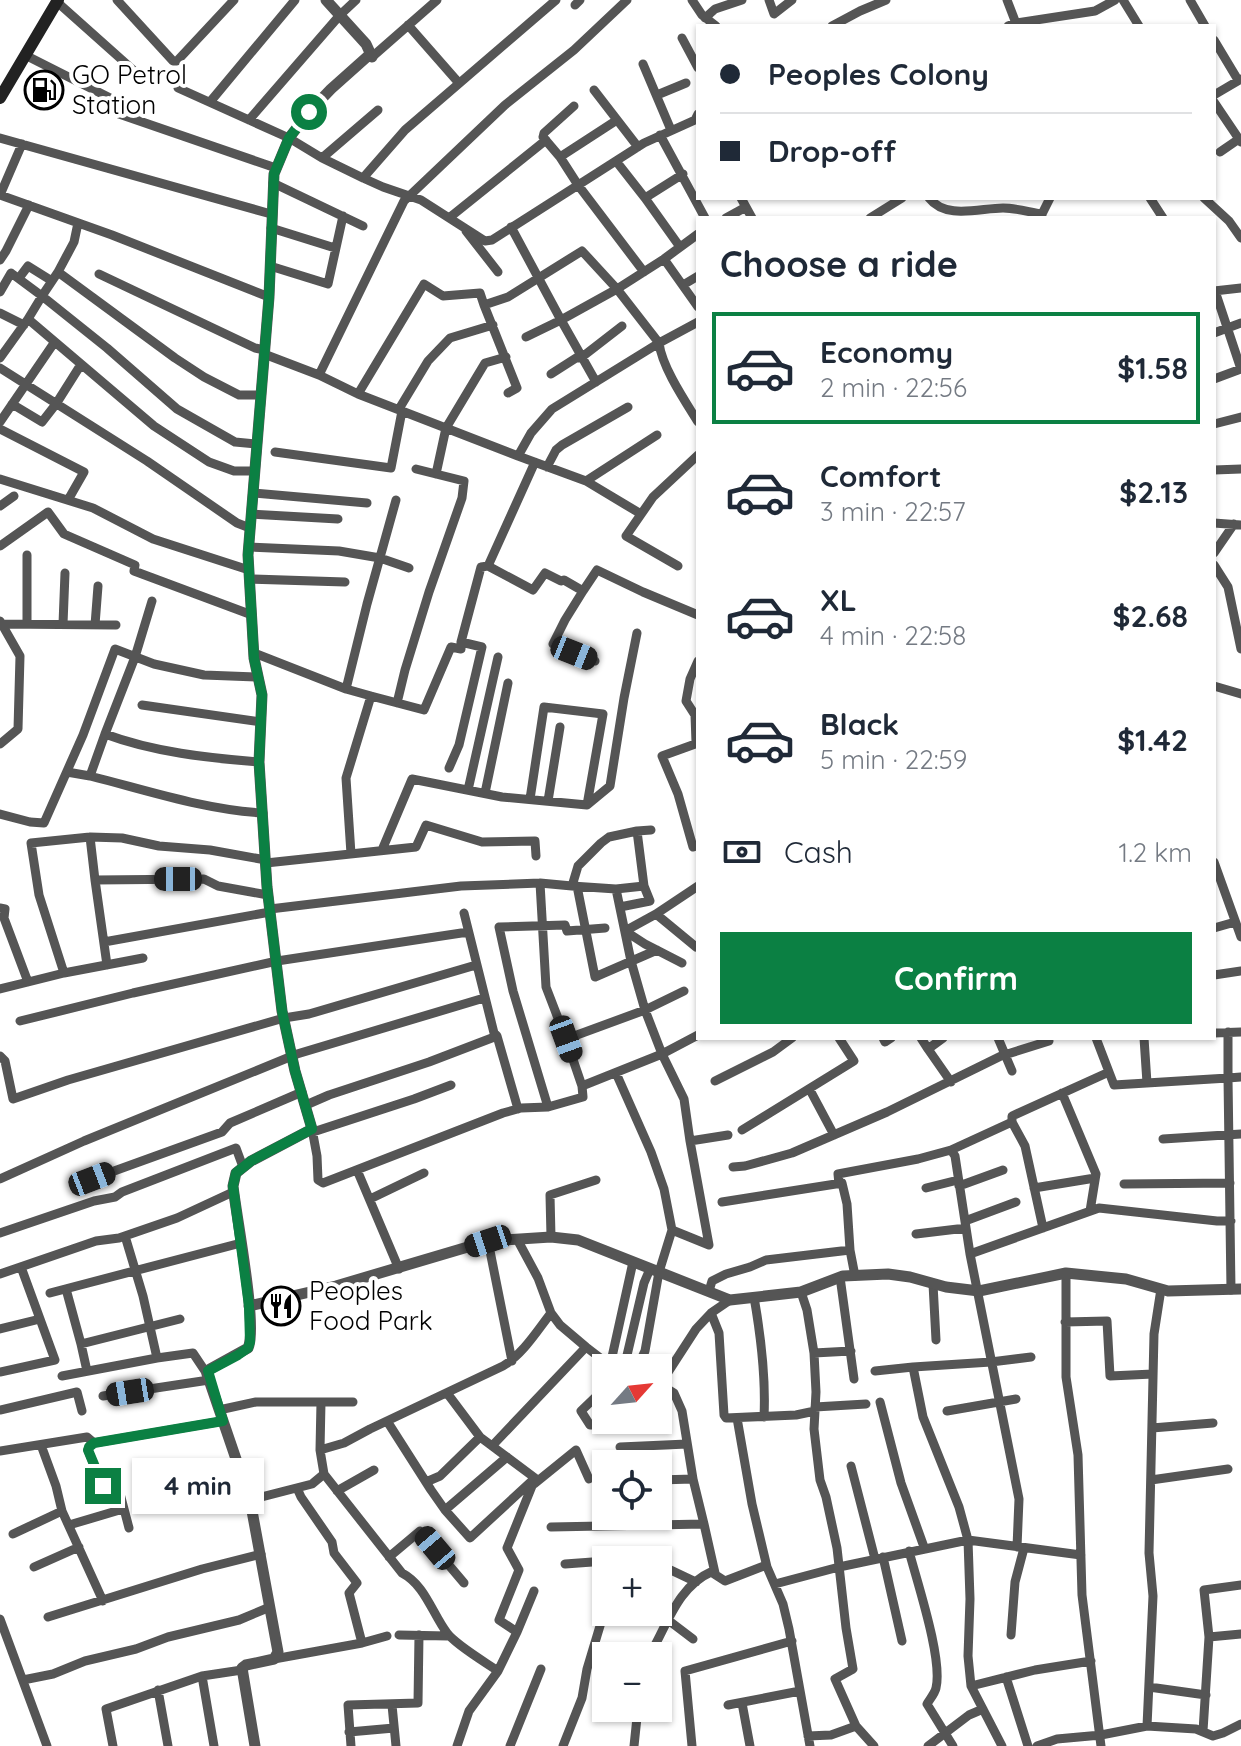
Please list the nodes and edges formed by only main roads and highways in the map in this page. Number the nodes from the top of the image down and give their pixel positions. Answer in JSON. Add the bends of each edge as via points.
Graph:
{"nodes":[{"id":1,"x":57,"y":1,"type":"edge"},
{"id":2,"x":0,"y":98,"type":"edge"}],
"edges":[{"from":1,"to":2,"type":"main road"}]}
